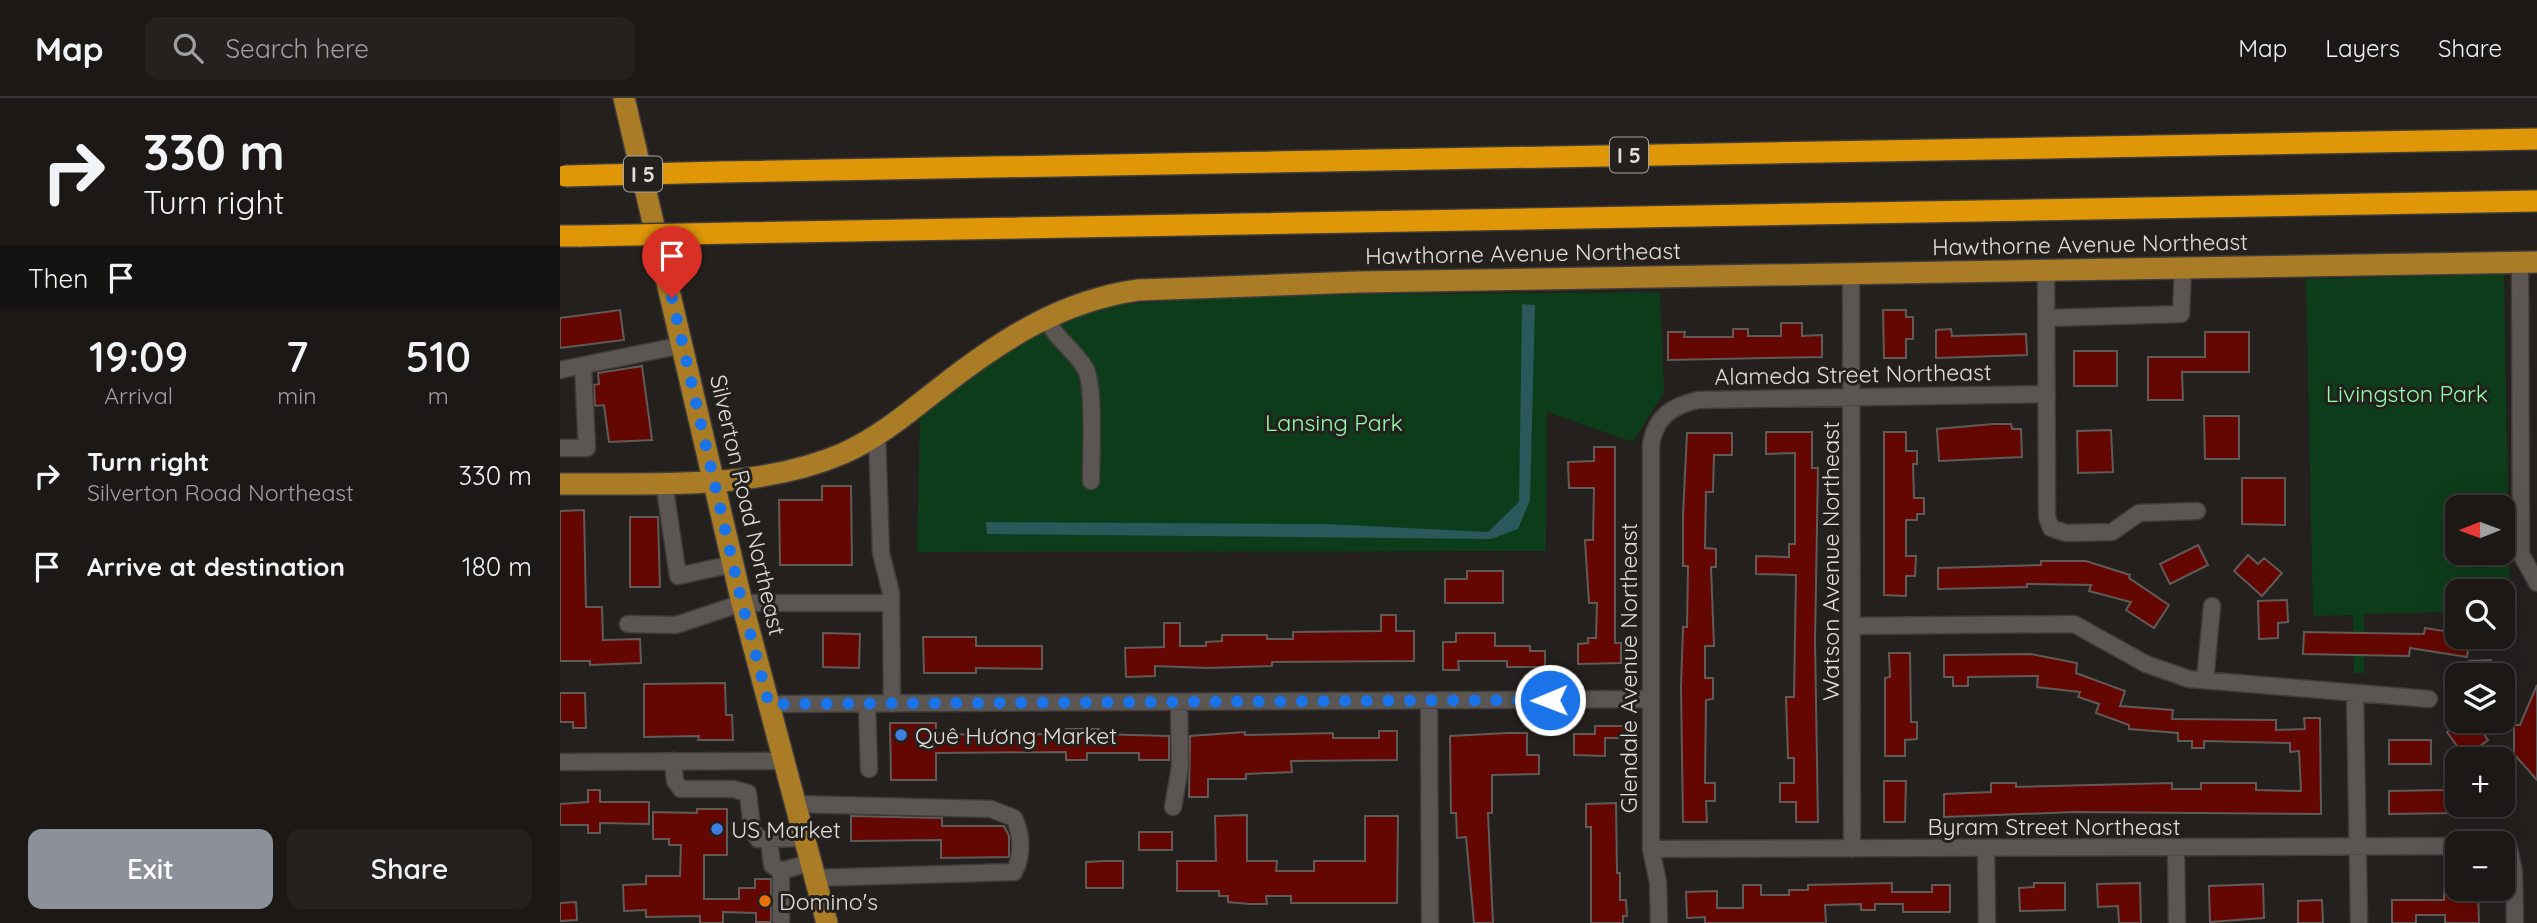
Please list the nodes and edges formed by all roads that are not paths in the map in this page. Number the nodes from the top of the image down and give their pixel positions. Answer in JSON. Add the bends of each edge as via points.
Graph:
{"nodes":[{"id":1,"x":624,"y":98,"type":"edge"},
{"id":2,"x":2537,"y":139,"type":"edge"},
{"id":3,"x":563,"y":176,"type":"edge"},
{"id":4,"x":2537,"y":201,"type":"edge"},
{"id":5,"x":570,"y":236,"type":"edge"},
{"id":6,"x":2528,"y":262,"type":"edge"},
{"id":7,"x":2183,"y":268,"type":"junction"},
{"id":8,"x":2046,"y":271,"type":"junction"},
{"id":9,"x":1851,"y":274,"type":"junction"},
{"id":10,"x":2520,"y":300,"type":"junction"},
{"id":11,"x":2537,"y":300,"type":"edge"},
{"id":12,"x":1046,"y":317,"type":"junction"},
{"id":13,"x":2048,"y":318,"type":"junction"},
{"id":14,"x":683,"y":345,"type":"junction"},
{"id":15,"x":583,"y":366,"type":"junction"},
{"id":16,"x":560,"y":370,"type":"edge"},
{"id":17,"x":2529,"y":373,"type":"edge"},
{"id":18,"x":2047,"y":394,"type":"junction"},
{"id":19,"x":1853,"y":397,"type":"junction"},
{"id":20,"x":1664,"y":415,"type":"joint"},
{"id":21,"x":877,"y":435,"type":"junction"},
{"id":22,"x":560,"y":448,"type":"edge"},
{"id":23,"x":715,"y":481,"type":"junction"},
{"id":24,"x":1091,"y":481,"type":"dead end"},
{"id":25,"x":664,"y":483,"type":"junction"},
{"id":26,"x":560,"y":484,"type":"edge"},
{"id":27,"x":2197,"y":511,"type":"dead end"},
{"id":28,"x":733,"y":564,"type":"junction"},
{"id":29,"x":2537,"y":583,"type":"edge"},
{"id":30,"x":742,"y":603,"type":"junction"},
{"id":31,"x":891,"y":604,"type":"junction"},
{"id":32,"x":2212,"y":606,"type":"dead end"},
{"id":33,"x":628,"y":624,"type":"dead end"},
{"id":34,"x":1853,"y":626,"type":"junction"},
{"id":35,"x":2205,"y":680,"type":"junction"},
{"id":36,"x":2356,"y":694,"type":"junction"},
{"id":37,"x":1650,"y":699,"type":"junction"},
{"id":38,"x":2429,"y":699,"type":"dead end"},
{"id":39,"x":1429,"y":702,"type":"junction"},
{"id":40,"x":1179,"y":703,"type":"junction"},
{"id":41,"x":769,"y":704,"type":"junction"},
{"id":42,"x":867,"y":704,"type":"junction"},
{"id":43,"x":892,"y":704,"type":"junction"},
{"id":44,"x":673,"y":761,"type":"junction"},
{"id":45,"x":783,"y":761,"type":"junction"},
{"id":46,"x":560,"y":762,"type":"edge"},
{"id":47,"x":869,"y":769,"type":"dead end"},
{"id":48,"x":794,"y":804,"type":"junction"},
{"id":49,"x":1173,"y":807,"type":"dead end"},
{"id":50,"x":802,"y":838,"type":"junction"},
{"id":51,"x":769,"y":840,"type":"junction"},
{"id":52,"x":2445,"y":846,"type":"edge"},
{"id":53,"x":1651,"y":849,"type":"junction"},
{"id":54,"x":1852,"y":849,"type":"junction"},
{"id":55,"x":2176,"y":849,"type":"junction"},
{"id":56,"x":2357,"y":849,"type":"junction"},
{"id":57,"x":1986,"y":850,"type":"junction"},
{"id":58,"x":781,"y":871,"type":"junction"},
{"id":59,"x":811,"y":871,"type":"junction"},
{"id":60,"x":2515,"y":901,"type":"edge"},
{"id":61,"x":781,"y":923,"type":"edge"},
{"id":62,"x":827,"y":923,"type":"edge"},
{"id":63,"x":1430,"y":923,"type":"edge"},
{"id":64,"x":1659,"y":923,"type":"edge"},
{"id":65,"x":1987,"y":923,"type":"edge"},
{"id":66,"x":2177,"y":923,"type":"edge"},
{"id":67,"x":2359,"y":923,"type":"edge"},
{"id":68,"x":2515,"y":923,"type":"edge"}],
"edges":[{"from":1,"to":14,"type":"main road","name":"Silverton Road Northeast"},
{"from":2,"to":3,"type":"highway","number":"I 5","bridge":true},
{"from":4,"to":5,"type":"highway","bridge":true},
{"from":6,"to":7,"type":"main road","name":"Hawthorne Avenue Northeast"},
{"from":6,"to":10,"type":"street"},
{"from":7,"to":8,"type":"main road","name":"Hawthorne Avenue Northeast"},
{"from":7,"to":13,"type":"street","via":[[2180,314]]},
{"from":8,"to":9,"type":"main road","name":"Hawthorne Avenue Northeast"},
{"from":8,"to":13,"type":"street"},
{"from":9,"to":12,"type":"main road","name":"Hawthorne Avenue Northeast","via":[[1204,286],[1114,293]]},
{"from":9,"to":19,"type":"street","name":"Watson Avenue Northeast"},
{"from":10,"to":11,"type":"street"},
{"from":10,"to":17,"type":"street"},
{"from":12,"to":21,"type":"main road","name":"Hawthorne Avenue Northeast","via":[[1002,342]]},
{"from":12,"to":24,"type":"street","via":[[1090,378]]},
{"from":13,"to":18,"type":"street"},
{"from":14,"to":15,"type":"street"},
{"from":14,"to":23,"type":"main road","name":"Silverton Road Northeast"},
{"from":15,"to":16,"type":"street"},
{"from":15,"to":22,"type":"street","via":[[587,448]]},
{"from":17,"to":29,"type":"street","via":[[2521,554]]},
{"from":18,"to":19,"type":"street","name":"Alameda Street Northeast"},
{"from":18,"to":27,"type":"street","via":[[2047,517],[2051,528],[2066,533],[2112,533],[2139,513]]},
{"from":19,"to":20,"type":"street","name":"Alameda Street Northeast","via":[[1698,400]]},
{"from":19,"to":34,"type":"street","name":"Watson Avenue Northeast"},
{"from":20,"to":37,"type":"street","name":"Glendale Avenue Northeast","via":[[1651,444]]},
{"from":21,"to":23,"type":"main road","name":"Hawthorne Avenue Northeast","via":[[799,468]]},
{"from":21,"to":31,"type":"street","via":[[881,553]]},
{"from":23,"to":25,"type":"main road","name":"Hawthorne Avenue Northeast"},
{"from":23,"to":28,"type":"main road","name":"Silverton Road Northeast"},
{"from":25,"to":26,"type":"main road","name":"Hawthorne Avenue Northeast"},
{"from":25,"to":28,"type":"street","via":[[678,576]]},
{"from":28,"to":30,"type":"main road","name":"Silverton Road Northeast"},
{"from":30,"to":31,"type":"street"},
{"from":30,"to":33,"type":"street","via":[[676,625]]},
{"from":30,"to":41,"type":"main road","name":"Silverton Road Northeast"},
{"from":31,"to":43,"type":"street"},
{"from":32,"to":35,"type":"street"},
{"from":34,"to":35,"type":"street","via":[[2074,624],[2168,674]]},
{"from":34,"to":54,"type":"street","name":"Watson Avenue Northeast"},
{"from":35,"to":36,"type":"street"},
{"from":36,"to":38,"type":"street"},
{"from":36,"to":56,"type":"street"},
{"from":37,"to":39,"type":"street"},
{"from":37,"to":53,"type":"street","name":"Glendale Avenue Northeast"},
{"from":39,"to":40,"type":"street"},
{"from":39,"to":63,"type":"street"},
{"from":40,"to":43,"type":"street"},
{"from":40,"to":49,"type":"street","via":[[1180,767]]},
{"from":41,"to":42,"type":"street"},
{"from":41,"to":45,"type":"main road","name":"Silverton Road Northeast"},
{"from":42,"to":43,"type":"street"},
{"from":42,"to":47,"type":"street"},
{"from":44,"to":45,"type":"street"},
{"from":44,"to":46,"type":"street"},
{"from":44,"to":51,"type":"street","via":[[675,782],[681,789],[748,793],[753,835]]},
{"from":45,"to":48,"type":"main road","name":"Silverton Road Northeast"},
{"from":48,"to":50,"type":"main road","name":"Silverton Road Northeast"},
{"from":48,"to":59,"type":"street","via":[[991,809],[1014,818],[1018,826],[1021,851],[1014,872]]},
{"from":50,"to":51,"type":"street"},
{"from":50,"to":59,"type":"main road","name":"Silverton Road Northeast"},
{"from":51,"to":58,"type":"street","via":[[772,865]]},
{"from":52,"to":56,"type":"street","name":"Byram Street Northeast"},
{"from":53,"to":54,"type":"street","name":"Byram Street Northeast"},
{"from":53,"to":64,"type":"street","name":"Glendale Avenue Northeast"},
{"from":54,"to":57,"type":"street","name":"Byram Street Northeast"},
{"from":55,"to":56,"type":"street","name":"Byram Street Northeast"},
{"from":55,"to":57,"type":"street","name":"Byram Street Northeast"},
{"from":55,"to":66,"type":"street"},
{"from":56,"to":67,"type":"street"},
{"from":57,"to":65,"type":"street"},
{"from":58,"to":59,"type":"street"},
{"from":58,"to":61,"type":"street"},
{"from":59,"to":62,"type":"main road","name":"Silverton Road Northeast"},
{"from":60,"to":68,"type":"street"}]}
